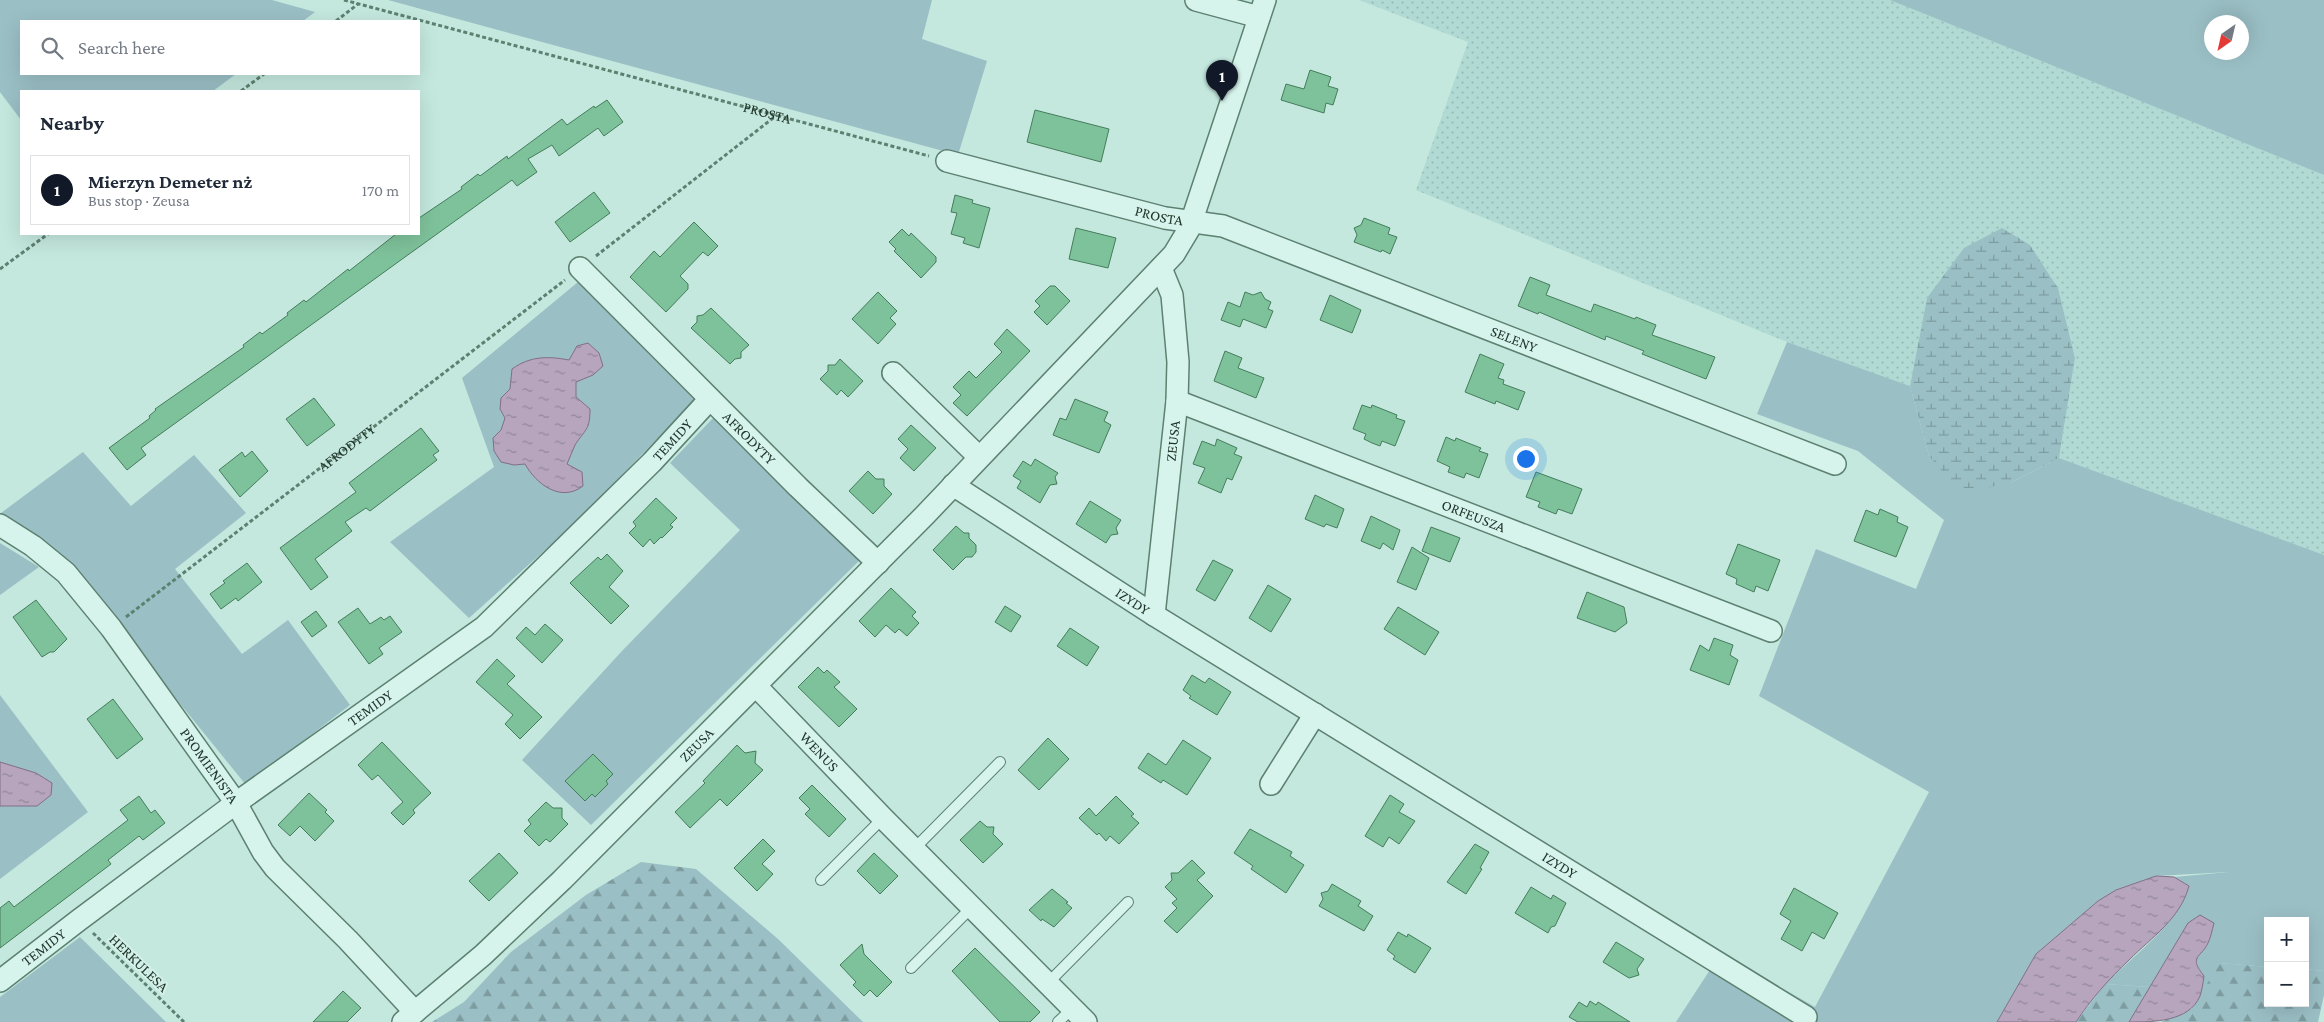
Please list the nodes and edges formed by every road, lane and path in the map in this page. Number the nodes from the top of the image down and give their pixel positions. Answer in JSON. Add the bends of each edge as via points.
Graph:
{"nodes":[{"id":1,"x":344,"y":0,"type":"edge"},
{"id":2,"x":1196,"y":0,"type":"edge"},
{"id":3,"x":359,"y":4,"type":"junction"},
{"id":4,"x":1262,"y":9,"type":"edge"},
{"id":5,"x":337,"y":20,"type":"edge"},
{"id":6,"x":419,"y":20,"type":"edge"},
{"id":7,"x":420,"y":20,"type":"edge"},
{"id":8,"x":263,"y":75,"type":"edge"},
{"id":9,"x":242,"y":90,"type":"edge"},
{"id":10,"x":777,"y":115,"type":"junction"},
{"id":11,"x":947,"y":161,"type":"joint"},
{"id":12,"x":1191,"y":222,"type":"junction"},
{"id":13,"x":47,"y":235,"type":"edge"},
{"id":14,"x":580,"y":268,"type":"junction"},
{"id":15,"x":1161,"y":268,"type":"junction"},
{"id":16,"x":0,"y":269,"type":"edge"},
{"id":17,"x":892,"y":373,"type":"dead end"},
{"id":18,"x":710,"y":398,"type":"junction"},
{"id":19,"x":1177,"y":401,"type":"junction"},
{"id":20,"x":979,"y":457,"type":"junction"},
{"id":21,"x":1835,"y":464,"type":"dead end"},
{"id":22,"x":953,"y":485,"type":"junction"},
{"id":23,"x":0,"y":525,"type":"edge"},
{"id":24,"x":878,"y":563,"type":"junction"},
{"id":25,"x":1154,"y":615,"type":"junction"},
{"id":26,"x":111,"y":628,"type":"junction"},
{"id":27,"x":1770,"y":631,"type":"dead end"},
{"id":28,"x":756,"y":686,"type":"junction"},
{"id":29,"x":1315,"y":714,"type":"junction"},
{"id":30,"x":1000,"y":762,"type":"dead end"},
{"id":31,"x":1271,"y":784,"type":"dead end"},
{"id":32,"x":236,"y":803,"type":"junction"},
{"id":33,"x":883,"y":818,"type":"junction"},
{"id":34,"x":914,"y":849,"type":"junction"},
{"id":35,"x":821,"y":880,"type":"dead end"},
{"id":36,"x":1128,"y":902,"type":"dead end"},
{"id":37,"x":972,"y":907,"type":"junction"},
{"id":38,"x":79,"y":920,"type":"junction"},
{"id":39,"x":911,"y":968,"type":"dead end"},
{"id":40,"x":0,"y":981,"type":"edge"},
{"id":41,"x":1048,"y":983,"type":"junction"},
{"id":42,"x":1806,"y":1016,"type":"dead end"},
{"id":43,"x":409,"y":1017,"type":"edge"},
{"id":44,"x":1072,"y":1017,"type":"edge"},
{"id":45,"x":184,"y":1022,"type":"edge"}],
"edges":[{"from":1,"to":3,"type":"path","name":"PROSTA"},
{"from":2,"to":4,"type":"street"},
{"from":3,"to":5,"type":"path"},
{"from":3,"to":6,"type":"path","name":"PROSTA"},
{"from":4,"to":12,"type":"street","name":"ZEUSA"},
{"from":7,"to":10,"type":"path","name":"PROSTA"},
{"from":8,"to":9,"type":"path"},
{"from":10,"to":11,"type":"path","name":"PROSTA"},
{"from":10,"to":14,"type":"path","name":"AFRODYTY"},
{"from":11,"to":12,"type":"street","name":"PROSTA"},
{"from":12,"to":15,"type":"street","name":"ZEUSA","via":[[1179,247]]},
{"from":12,"to":21,"type":"street","name":"SELENY","via":[[1223,226]]},
{"from":13,"to":16,"type":"path"},
{"from":14,"to":18,"type":"street","name":"AFRODYTY"},
{"from":14,"to":26,"type":"path","name":"AFRODYTY"},
{"from":15,"to":19,"type":"street","name":"ZEUSA","via":[[1169,284],[1174,314]]},
{"from":15,"to":20,"type":"street","name":"ZEUSA"},
{"from":17,"to":20,"type":"street"},
{"from":18,"to":24,"type":"street","name":"AFRODYTY"},
{"from":18,"to":32,"type":"street","name":"TEMIDY","via":[[652,462],[484,627]]},
{"from":19,"to":25,"type":"street","name":"ZEUSA"},
{"from":19,"to":27,"type":"street","name":"ORFEUSZA"},
{"from":20,"to":22,"type":"street","name":"ZEUSA"},
{"from":22,"to":24,"type":"street","name":"ZEUSA"},
{"from":22,"to":25,"type":"street","name":"IZYDY"},
{"from":23,"to":26,"type":"street","name":"PROMIENISTA","via":[[66,573]]},
{"from":24,"to":28,"type":"street","name":"ZEUSA"},
{"from":25,"to":29,"type":"street","name":"IZYDY"},
{"from":26,"to":32,"type":"street","name":"PROMIENISTA"},
{"from":28,"to":33,"type":"street","name":"WENUS"},
{"from":28,"to":43,"type":"street","name":"ZEUSA","via":[[521,920]]},
{"from":29,"to":31,"type":"street"},
{"from":29,"to":42,"type":"street","name":"IZYDY"},
{"from":30,"to":34,"type":"lane"},
{"from":32,"to":38,"type":"street","name":"TEMIDY"},
{"from":32,"to":43,"type":"street","name":"PROMIENISTA","via":[[275,868],[348,940]]},
{"from":33,"to":34,"type":"street","name":"WENUS"},
{"from":33,"to":35,"type":"lane"},
{"from":34,"to":37,"type":"street","name":"WENUS"},
{"from":36,"to":41,"type":"lane"},
{"from":37,"to":39,"type":"lane"},
{"from":37,"to":41,"type":"street","name":"WENUS"},
{"from":38,"to":40,"type":"street","name":"TEMIDY"},
{"from":38,"to":45,"type":"path","name":"HERKULESA"},
{"from":41,"to":44,"type":"street","name":"WENUS"}]}
